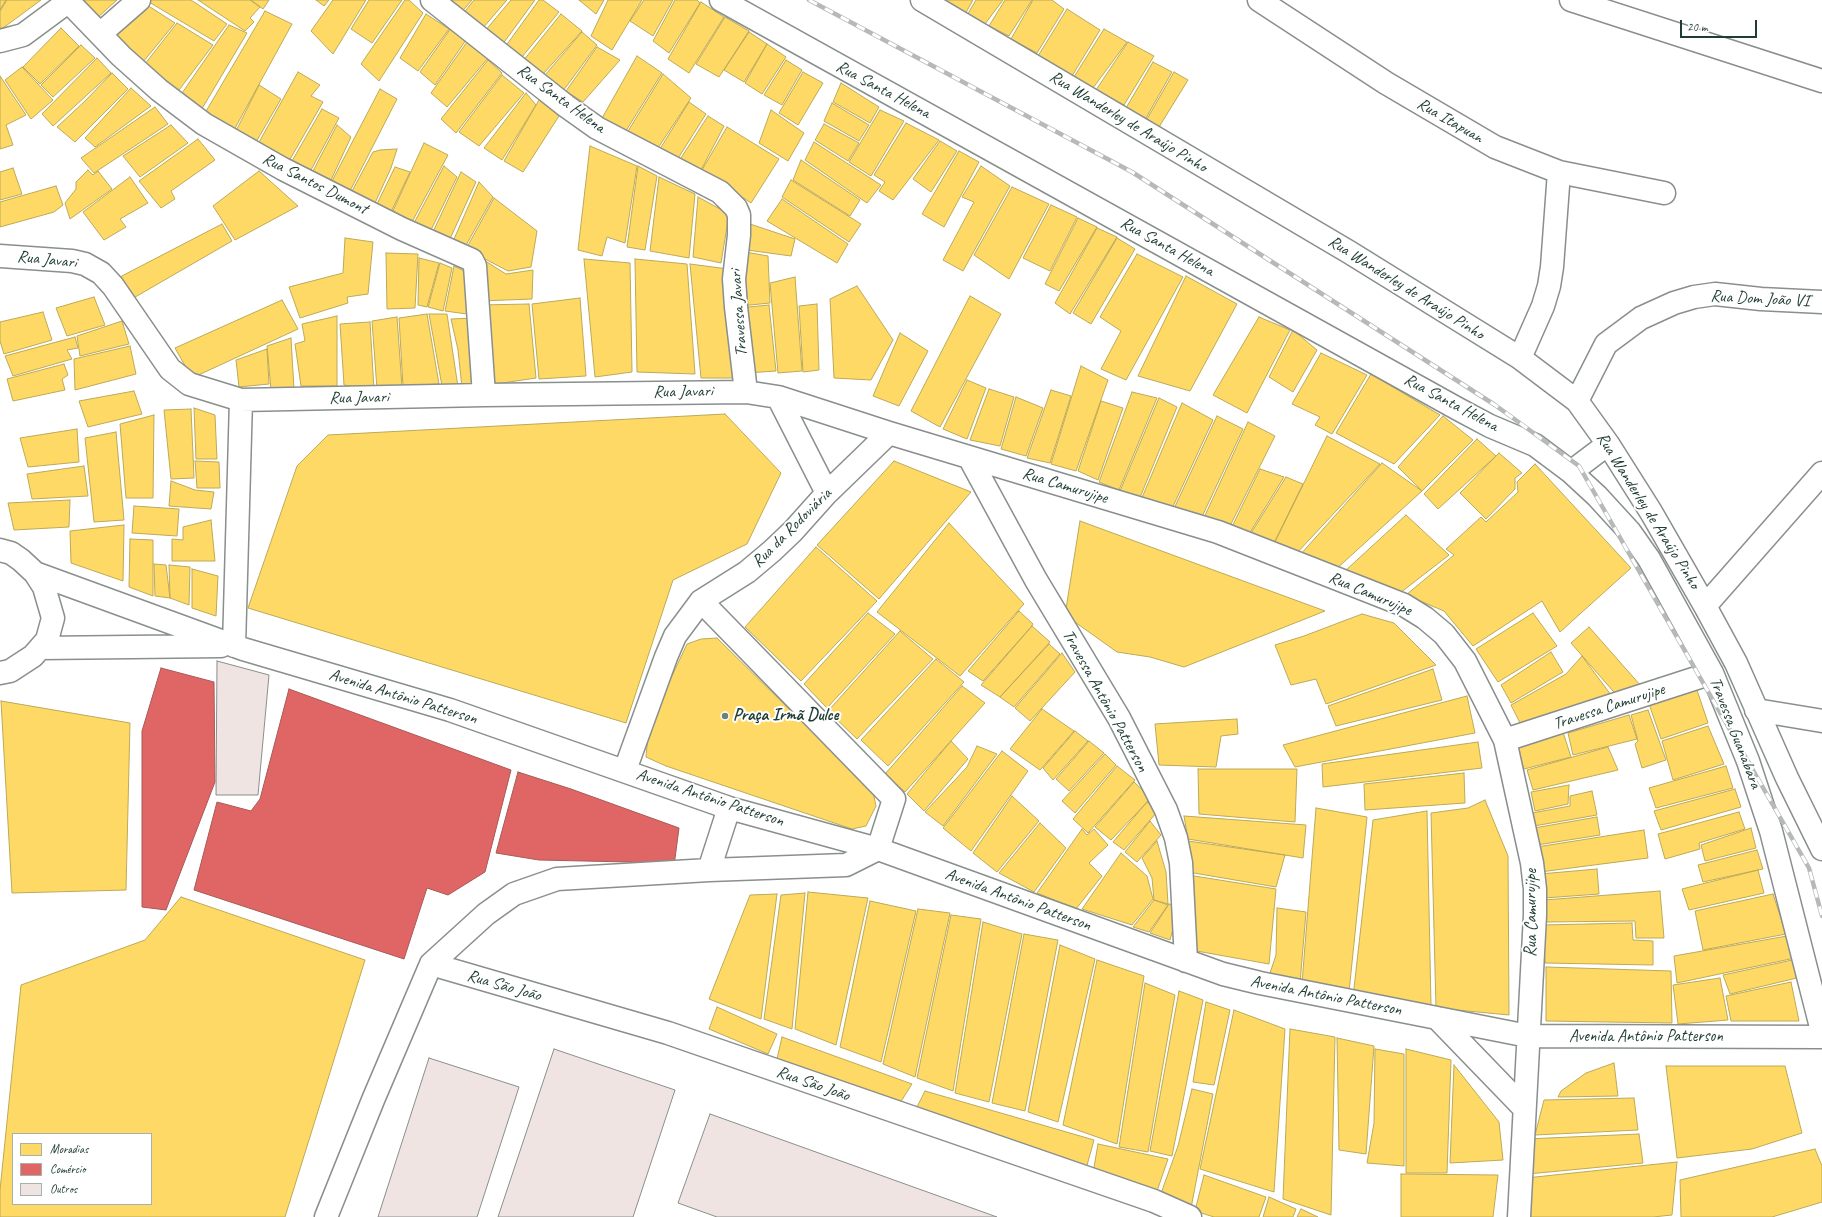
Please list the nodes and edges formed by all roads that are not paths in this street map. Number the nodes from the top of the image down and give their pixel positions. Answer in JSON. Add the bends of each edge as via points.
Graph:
{"nodes":[{"id":1,"x":139,"y":0,"type":"edge"},
{"id":2,"x":432,"y":0,"type":"edge"},
{"id":3,"x":721,"y":0,"type":"edge"},
{"id":4,"x":922,"y":0,"type":"edge"},
{"id":5,"x":1259,"y":0,"type":"edge"},
{"id":6,"x":1571,"y":0,"type":"edge"},
{"id":7,"x":68,"y":1,"type":"edge"},
{"id":8,"x":100,"y":34,"type":"junction"},
{"id":9,"x":0,"y":41,"type":"edge"},
{"id":10,"x":1822,"y":81,"type":"edge"},
{"id":11,"x":1558,"y":172,"type":"junction"},
{"id":12,"x":1664,"y":193,"type":"dead end"},
{"id":13,"x":739,"y":235,"type":"joint"},
{"id":14,"x":0,"y":256,"type":"edge"},
{"id":15,"x":1822,"y":302,"type":"edge"},
{"id":16,"x":1520,"y":358,"type":"junction"},
{"id":17,"x":746,"y":392,"type":"junction"},
{"id":18,"x":484,"y":395,"type":"junction"},
{"id":19,"x":778,"y":397,"type":"junction"},
{"id":20,"x":241,"y":400,"type":"junction"},
{"id":21,"x":1577,"y":401,"type":"junction"},
{"id":22,"x":889,"y":433,"type":"junction"},
{"id":23,"x":1608,"y":444,"type":"junction"},
{"id":24,"x":970,"y":457,"type":"junction"},
{"id":25,"x":1571,"y":472,"type":"junction"},
{"id":26,"x":1822,"y":472,"type":"edge"},
{"id":27,"x":827,"y":493,"type":"junction"},
{"id":28,"x":0,"y":550,"type":"edge"},
{"id":29,"x":34,"y":573,"type":"junction"},
{"id":30,"x":701,"y":601,"type":"junction"},
{"id":31,"x":1705,"y":606,"type":"junction"},
{"id":32,"x":234,"y":646,"type":"junction"},
{"id":33,"x":40,"y":648,"type":"junction"},
{"id":34,"x":1712,"y":672,"type":"junction"},
{"id":35,"x":0,"y":673,"type":"edge"},
{"id":36,"x":1756,"y":710,"type":"junction"},
{"id":37,"x":1822,"y":720,"type":"edge"},
{"id":38,"x":1505,"y":740,"type":"junction"},
{"id":39,"x":625,"y":770,"type":"junction"},
{"id":40,"x":729,"y":808,"type":"junction"},
{"id":41,"x":878,"y":849,"type":"junction"},
{"id":42,"x":1822,"y":849,"type":"edge"},
{"id":43,"x":709,"y":870,"type":"junction"},
{"id":44,"x":1186,"y":961,"type":"junction"},
{"id":45,"x":431,"y":964,"type":"junction"},
{"id":46,"x":1436,"y":1018,"type":"junction"},
{"id":47,"x":1822,"y":1031,"type":"edge"},
{"id":48,"x":1528,"y":1036,"type":"junction"},
{"id":49,"x":1822,"y":1037,"type":"edge"},
{"id":50,"x":1524,"y":1108,"type":"junction"},
{"id":51,"x":326,"y":1217,"type":"edge"},
{"id":52,"x":1190,"y":1217,"type":"edge"},
{"id":53,"x":1519,"y":1217,"type":"edge"}],
"edges":[{"from":1,"to":8,"type":"street"},
{"from":2,"to":13,"type":"street","name":"Rua Santa Helena","via":[[591,123],[720,192],[736,208],[739,216]]},
{"from":3,"to":25,"type":"street","name":"Rua Santa Helena","via":[[1458,409],[1535,445]]},
{"from":4,"to":16,"type":"street","name":"Rua Wanderley de Araújo Pinho","via":[[1349,252]]},
{"from":5,"to":11,"type":"street","name":"Rua Itapuan","via":[[1386,84],[1495,147]]},
{"from":6,"to":10,"type":"street"},
{"from":7,"to":8,"type":"street","name":"Rua Santos Dumont"},
{"from":7,"to":9,"type":"street","via":[[23,35]]},
{"from":8,"to":18,"type":"street","name":"Rua Santos Dumont","via":[[160,90],[204,124],[283,169],[402,229],[472,260],[475,266]]},
{"from":11,"to":12,"type":"street","name":"Rua Itapuan"},
{"from":11,"to":16,"type":"street","via":[[1549,286]]},
{"from":13,"to":17,"type":"street","name":"Travessa Javari","via":[[734,279]]},
{"from":14,"to":20,"type":"street","name":"Rua Javari","via":[[72,261],[85,264],[101,273],[170,369],[189,384]]},
{"from":15,"to":21,"type":"street","name":"Rua Dom João VI","via":[[1715,294],[1694,296],[1674,303],[1641,318],[1606,344]]},
{"from":16,"to":21,"type":"street","name":"Rua Wanderley de Araújo Pinho"},
{"from":17,"to":18,"type":"street","name":"Rua Javari"},
{"from":17,"to":19,"type":"street","name":"Rua Javari"},
{"from":18,"to":20,"type":"street","name":"Rua Javari"},
{"from":19,"to":22,"type":"street","name":"Rua Javari"},
{"from":19,"to":27,"type":"street"},
{"from":20,"to":32,"type":"street"},
{"from":21,"to":23,"type":"street","name":"Rua Wanderley de Araújo Pinho"},
{"from":22,"to":24,"type":"street","name":"Rua Camurujipe"},
{"from":22,"to":27,"type":"street","name":"Rua da Rodoviária"},
{"from":23,"to":25,"type":"street"},
{"from":23,"to":31,"type":"street","name":"Rua Wanderley de Araújo Pinho"},
{"from":24,"to":38,"type":"street","name":"Rua Camurujipe","via":[[1218,532],[1404,605],[1444,634],[1465,661]]},
{"from":24,"to":44,"type":"street","name":"Travessa Antônio Patterson","via":[[1036,580],[1119,718],[1166,810],[1181,863]]},
{"from":25,"to":34,"type":"street","name":"Travessa Guanabara","via":[[1630,532],[1649,560]]},
{"from":26,"to":31,"type":"street"},
{"from":27,"to":30,"type":"street","name":"Rua da Rodoviária","via":[[772,552],[747,572]]},
{"from":28,"to":29,"type":"street","via":[[11,553]]},
{"from":29,"to":32,"type":"street","name":"Avenida Antônio Patterson"},
{"from":29,"to":33,"type":"street","via":[[44,587],[53,618],[47,640]]},
{"from":30,"to":39,"type":"street","name":"Rua da Rodoviária","via":[[676,636],[666,657]]},
{"from":30,"to":41,"type":"street","via":[[894,799]]},
{"from":31,"to":36,"type":"street","name":"Rua Wanderley de Araújo Pinho","via":[[1739,669]]},
{"from":32,"to":33,"type":"street","name":"Avenida Antônio Patterson"},
{"from":32,"to":39,"type":"street","name":"Avenida Antônio Patterson","via":[[450,710]]},
{"from":33,"to":35,"type":"street","via":[[22,664]]},
{"from":34,"to":38,"type":"street","name":"Travessa Camurujipe"},
{"from":34,"to":47,"type":"street","name":"Travessa Guanabara","via":[[1748,761],[1771,832]]},
{"from":36,"to":37,"type":"street"},
{"from":36,"to":42,"type":"street","name":"Rua Wanderley de Araújo Pinho"},
{"from":38,"to":48,"type":"street","name":"Rua Camurujipe","via":[[1526,832],[1535,889]]},
{"from":39,"to":40,"type":"street","name":"Avenida Antônio Patterson"},
{"from":40,"to":41,"type":"street","name":"Avenida Antônio Patterson"},
{"from":40,"to":43,"type":"street"},
{"from":41,"to":43,"type":"street","via":[[846,865]]},
{"from":41,"to":44,"type":"street","name":"Avenida Antônio Patterson"},
{"from":43,"to":45,"type":"street","via":[[557,879],[514,894],[486,914]]},
{"from":44,"to":46,"type":"street","name":"Avenida Antônio Patterson","via":[[1260,983]]},
{"from":45,"to":51,"type":"street"},
{"from":45,"to":52,"type":"street","name":"Rua São João","via":[[668,1034],[1154,1201]]},
{"from":46,"to":48,"type":"street","name":"Avenida Antônio Patterson"},
{"from":46,"to":50,"type":"street"},
{"from":48,"to":49,"type":"street","name":"Avenida Antônio Patterson"},
{"from":48,"to":50,"type":"street"},
{"from":50,"to":53,"type":"street"}]}
